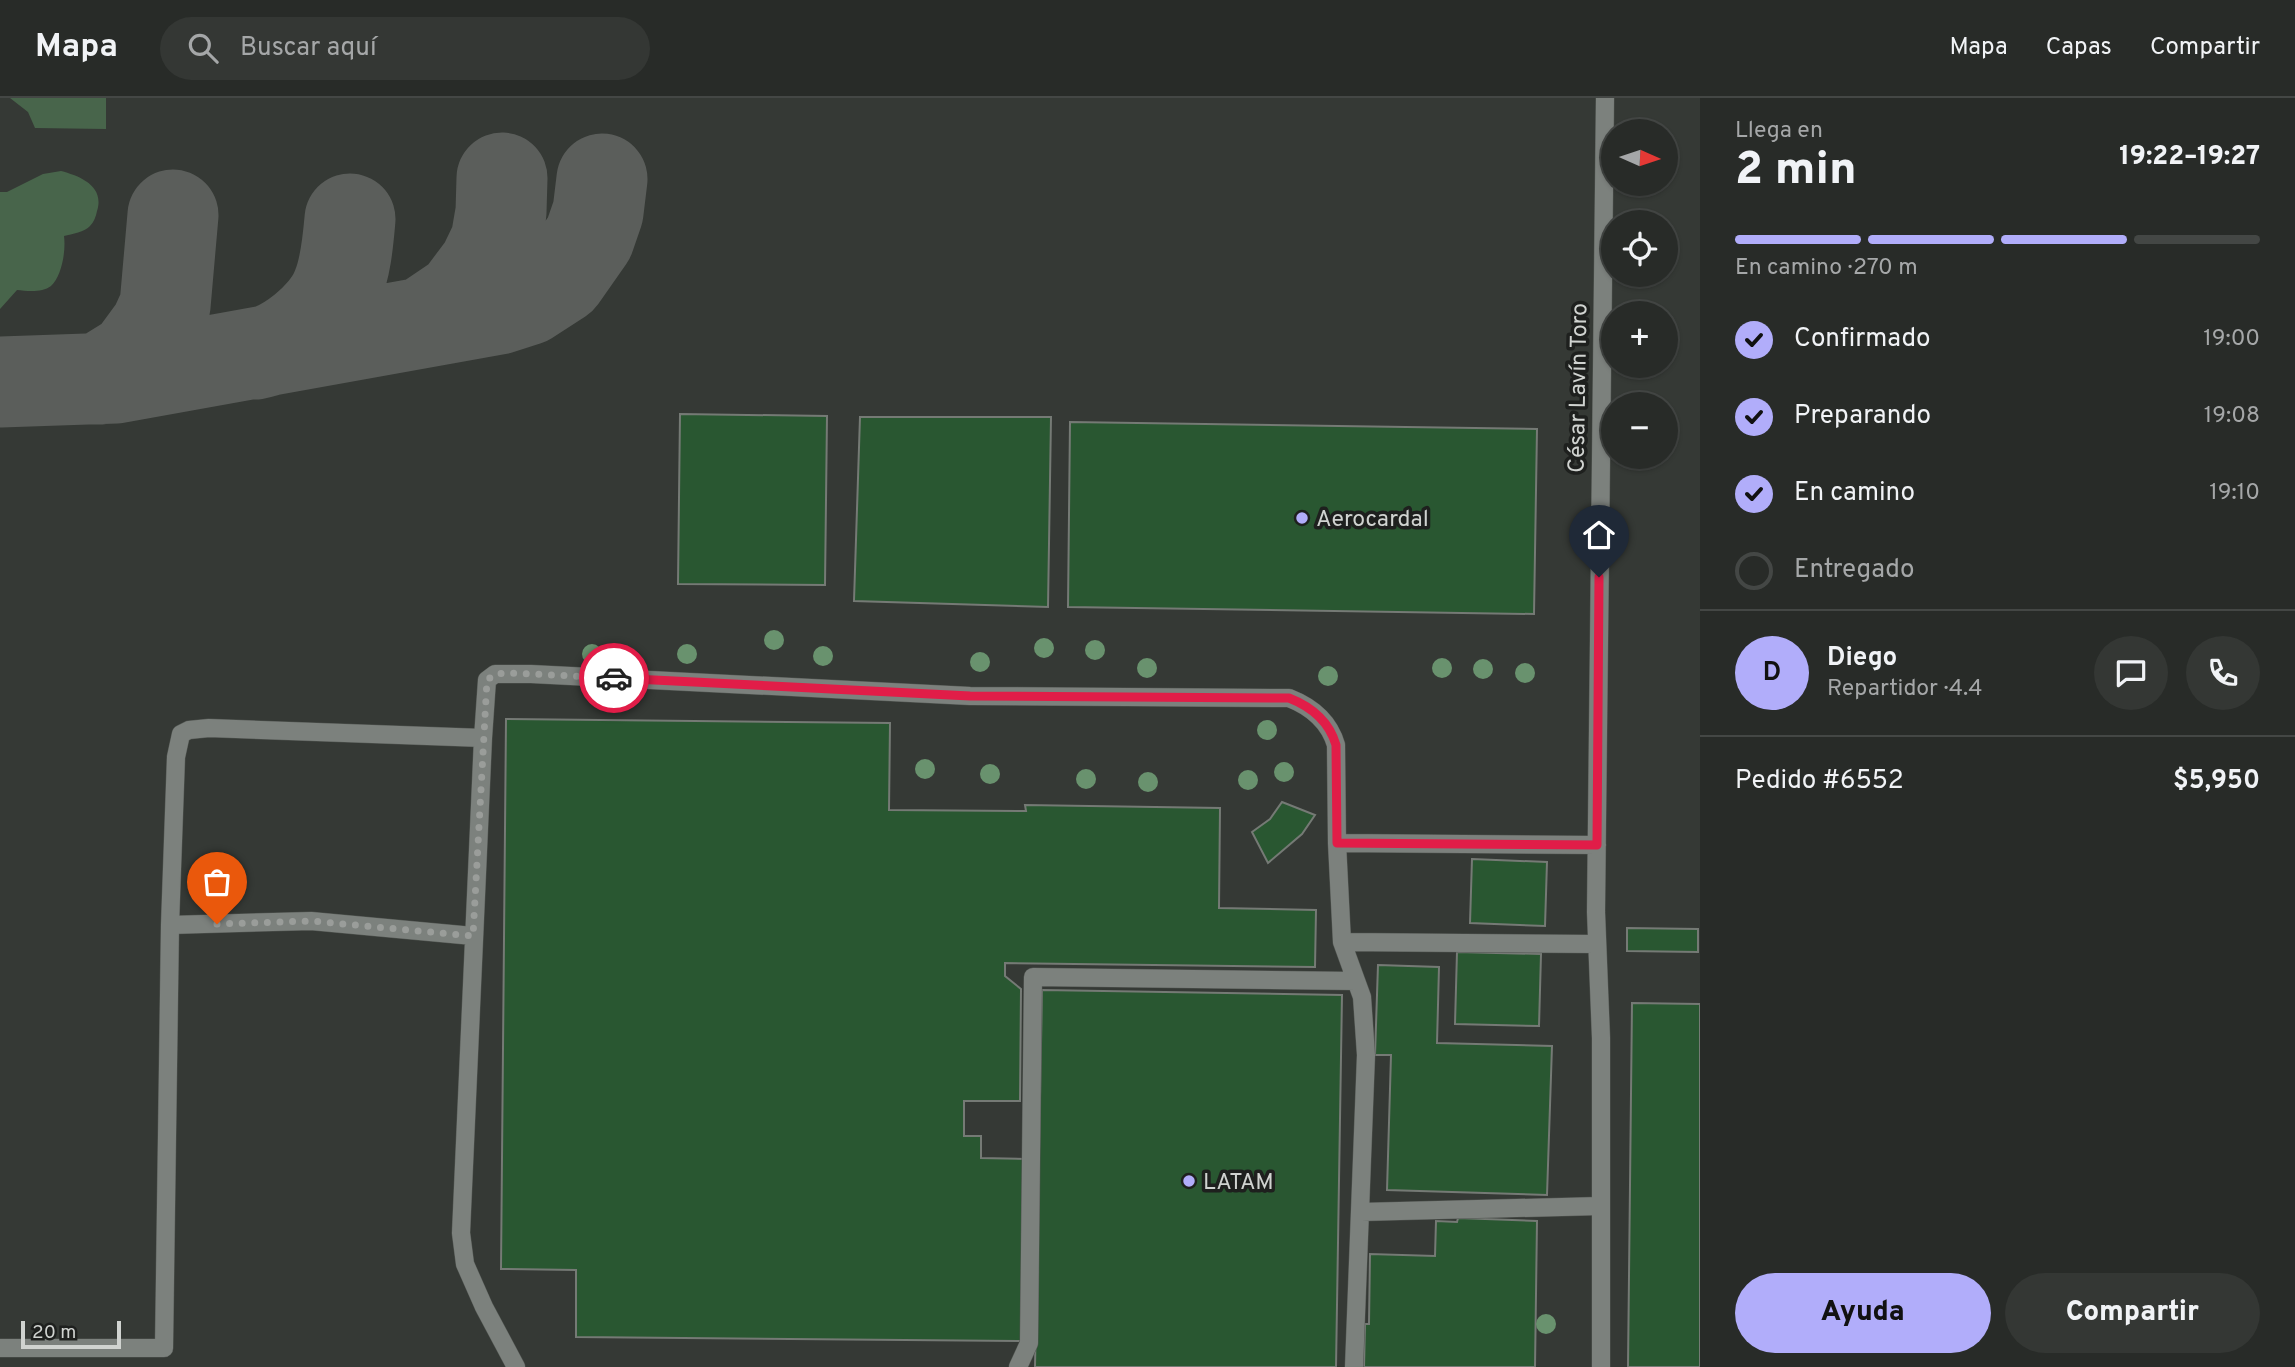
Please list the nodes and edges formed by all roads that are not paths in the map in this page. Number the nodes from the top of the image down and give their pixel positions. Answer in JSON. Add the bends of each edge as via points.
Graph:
{"nodes":[{"id":1,"x":1605,"y":98,"type":"edge"},
{"id":2,"x":483,"y":738,"type":"junction"},
{"id":3,"x":1337,"y":843,"type":"junction"},
{"id":4,"x":1597,"y":845,"type":"junction"},
{"id":5,"x":170,"y":925,"type":"junction"},
{"id":6,"x":473,"y":936,"type":"junction"},
{"id":7,"x":1342,"y":942,"type":"junction"},
{"id":8,"x":1596,"y":944,"type":"junction"},
{"id":9,"x":1356,"y":981,"type":"junction"},
{"id":10,"x":1600,"y":1206,"type":"junction"},
{"id":11,"x":1362,"y":1212,"type":"junction"},
{"id":12,"x":0,"y":1348,"type":"edge"},
{"id":13,"x":516,"y":1367,"type":"edge"},
{"id":14,"x":1018,"y":1367,"type":"edge"},
{"id":15,"x":1354,"y":1367,"type":"edge"},
{"id":16,"x":1601,"y":1367,"type":"edge"}],
"edges":[{"from":1,"to":4,"type":"street","name":"César Lavín Toro"},
{"from":2,"to":3,"type":"street","via":[[487,680],[495,674],[970,696],[1289,698],[1306,705],[1332,731]]},
{"from":2,"to":5,"type":"street","via":[[209,728],[181,734],[176,757]]},
{"from":2,"to":6,"type":"street"},
{"from":3,"to":4,"type":"street"},
{"from":3,"to":7,"type":"street"},
{"from":4,"to":8,"type":"street","name":"César Lavín Toro"},
{"from":5,"to":6,"type":"street","via":[[311,921]]},
{"from":5,"to":12,"type":"street","via":[[164,1348]]},
{"from":6,"to":13,"type":"street","via":[[461,1233],[465,1264]]},
{"from":7,"to":8,"type":"street"},
{"from":7,"to":9,"type":"street"},
{"from":8,"to":10,"type":"street","name":"César Lavín Toro","via":[[1601,1038]]},
{"from":9,"to":11,"type":"street","via":[[1362,997],[1366,1055]]},
{"from":9,"to":14,"type":"street","via":[[1033,977],[1030,1343]]},
{"from":10,"to":11,"type":"street"},
{"from":10,"to":16,"type":"street","name":"César Lavín Toro"},
{"from":11,"to":15,"type":"street"}]}
